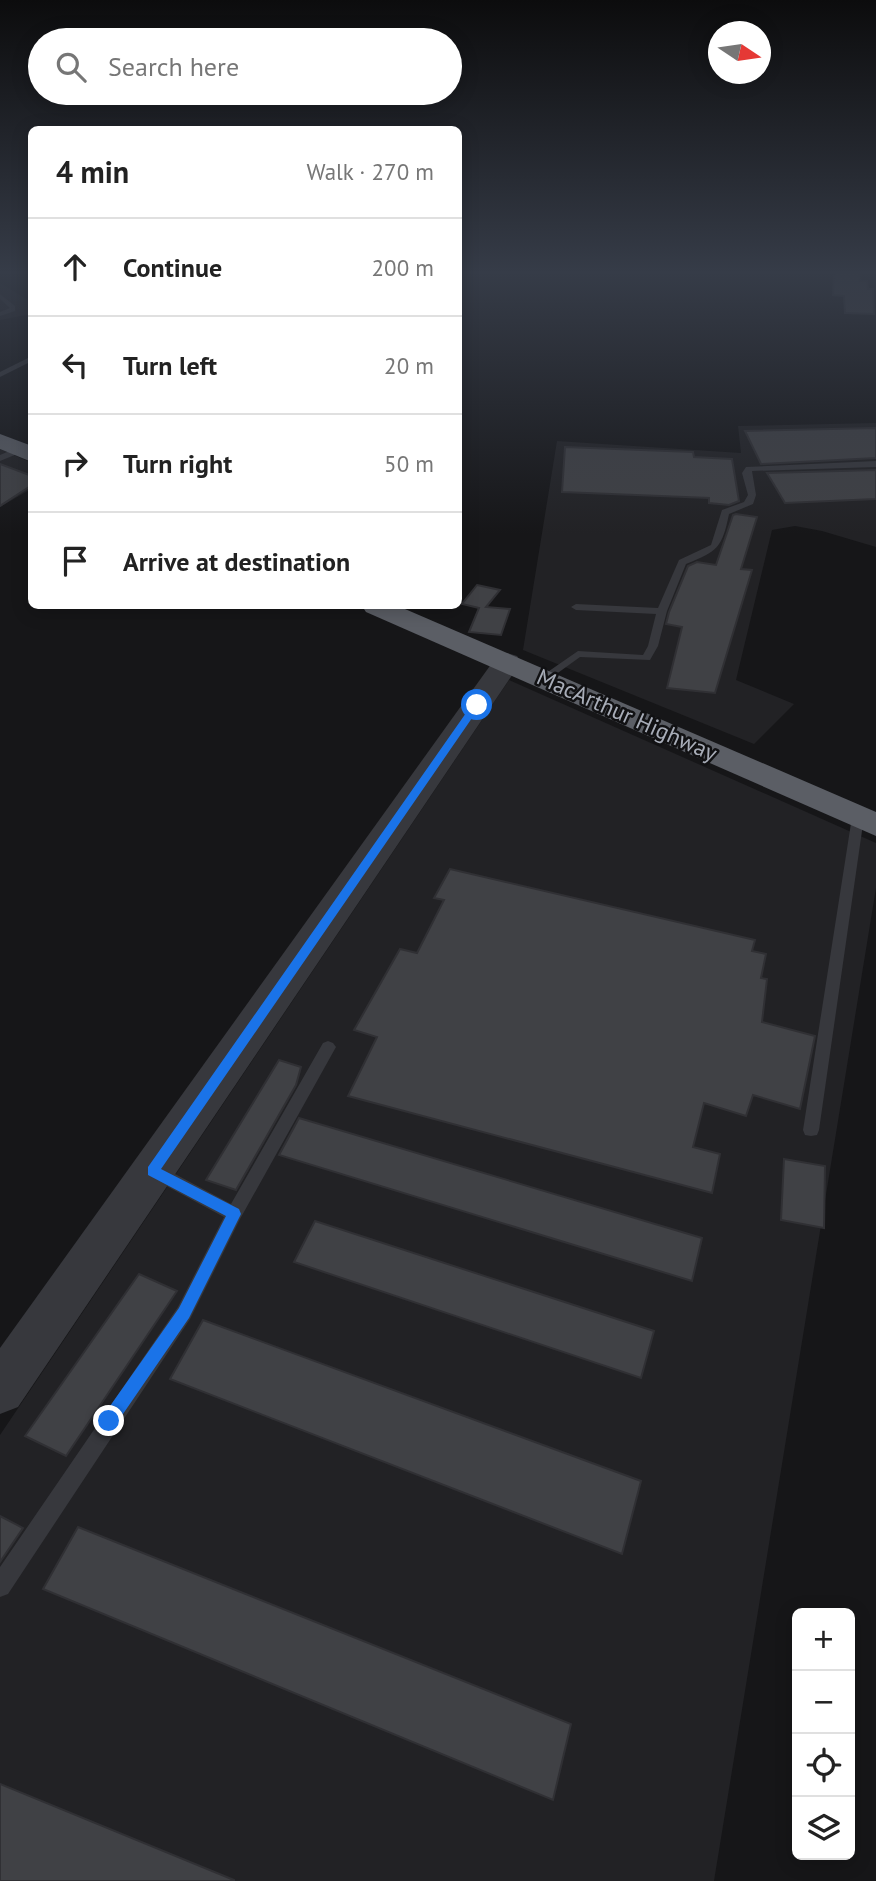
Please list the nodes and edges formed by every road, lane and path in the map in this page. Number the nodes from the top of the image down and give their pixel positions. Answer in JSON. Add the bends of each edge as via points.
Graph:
{"nodes":[{"id":1,"x":28,"y":360,"type":"edge"},
{"id":2,"x":0,"y":375,"type":"edge"},
{"id":3,"x":876,"y":464,"type":"edge"},
{"id":4,"x":576,"y":607,"type":"dead end"},
{"id":5,"x":383,"y":609,"type":"edge"},
{"id":6,"x":663,"y":611,"type":"junction"},
{"id":7,"x":507,"y":662,"type":"junction"},
{"id":8,"x":544,"y":678,"type":"junction"},
{"id":9,"x":867,"y":821,"type":"edge"},
{"id":10,"x":328,"y":1047,"type":"dead end"},
{"id":11,"x":811,"y":1130,"type":"dead end"},
{"id":12,"x":152,"y":1171,"type":"junction"},
{"id":13,"x":234,"y":1214,"type":"junction"},
{"id":14,"x":0,"y":1390,"type":"edge"},
{"id":15,"x":0,"y":1587,"type":"edge"}],
"edges":[{"from":1,"to":2,"type":"lane"},
{"from":3,"to":6,"type":"lane","via":[[749,469],[752,495],[748,504],[725,512],[718,545],[711,552],[681,562]]},
{"from":4,"to":6,"type":"lane"},
{"from":5,"to":7,"type":"highway","name":"MacArthur Highway"},
{"from":6,"to":8,"type":"lane","via":[[646,658],[578,654]]},
{"from":7,"to":8,"type":"highway","name":"MacArthur Highway"},
{"from":7,"to":12,"type":"street"},
{"from":8,"to":9,"type":"highway","name":"MacArthur Highway"},
{"from":9,"to":11,"type":"lane"},
{"from":10,"to":13,"type":"lane"},
{"from":12,"to":13,"type":"lane"},
{"from":12,"to":14,"type":"street"},
{"from":13,"to":15,"type":"lane","via":[[177,1324]]}]}
